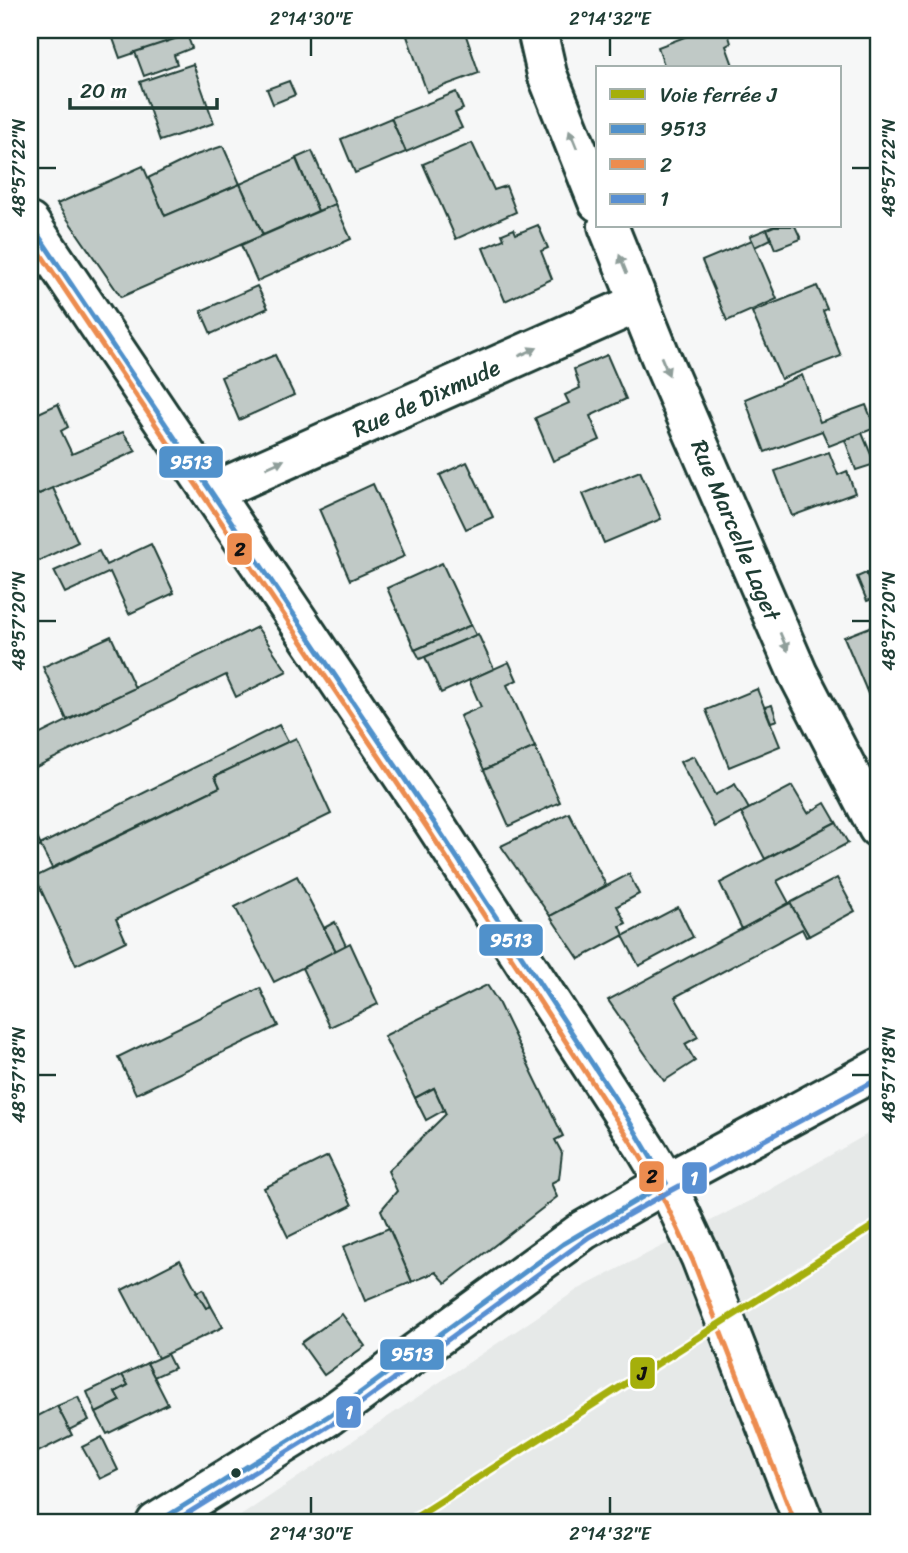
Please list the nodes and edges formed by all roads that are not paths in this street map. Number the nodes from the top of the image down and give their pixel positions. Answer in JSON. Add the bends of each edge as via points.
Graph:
{"nodes":[{"id":1,"x":537,"y":30,"type":"edge"},
{"id":2,"x":596,"y":197,"type":"edge"},
{"id":3,"x":30,"y":223,"type":"edge"},
{"id":4,"x":609,"y":228,"type":"edge"},
{"id":5,"x":638,"y":303,"type":"junction"},
{"id":6,"x":213,"y":492,"type":"junction"},
{"id":7,"x":878,"y":828,"type":"edge"},
{"id":8,"x":878,"y":1069,"type":"edge"},
{"id":9,"x":666,"y":1183,"type":"junction"},
{"id":10,"x":156,"y":1523,"type":"edge"},
{"id":11,"x":804,"y":1523,"type":"edge"}],
"edges":[{"from":2,"to":1,"type":"street","one_way":true,"via":[[547,74]]},
{"from":3,"to":6,"type":"street"},
{"from":5,"to":4,"type":"street","name":"Rue Marcelle Laget","one_way":true},
{"from":6,"to":5,"type":"street","name":"Rue de Dixmude","one_way":true},
{"from":5,"to":7,"type":"street","name":"Rue Marcelle Laget","one_way":true,"via":[[798,674]]},
{"from":6,"to":9,"type":"street","via":[[622,1109]]},
{"from":8,"to":9,"type":"street"},
{"from":9,"to":10,"type":"street","via":[[563,1244],[330,1415]]},
{"from":9,"to":11,"type":"street","via":[[713,1286]]}]}
